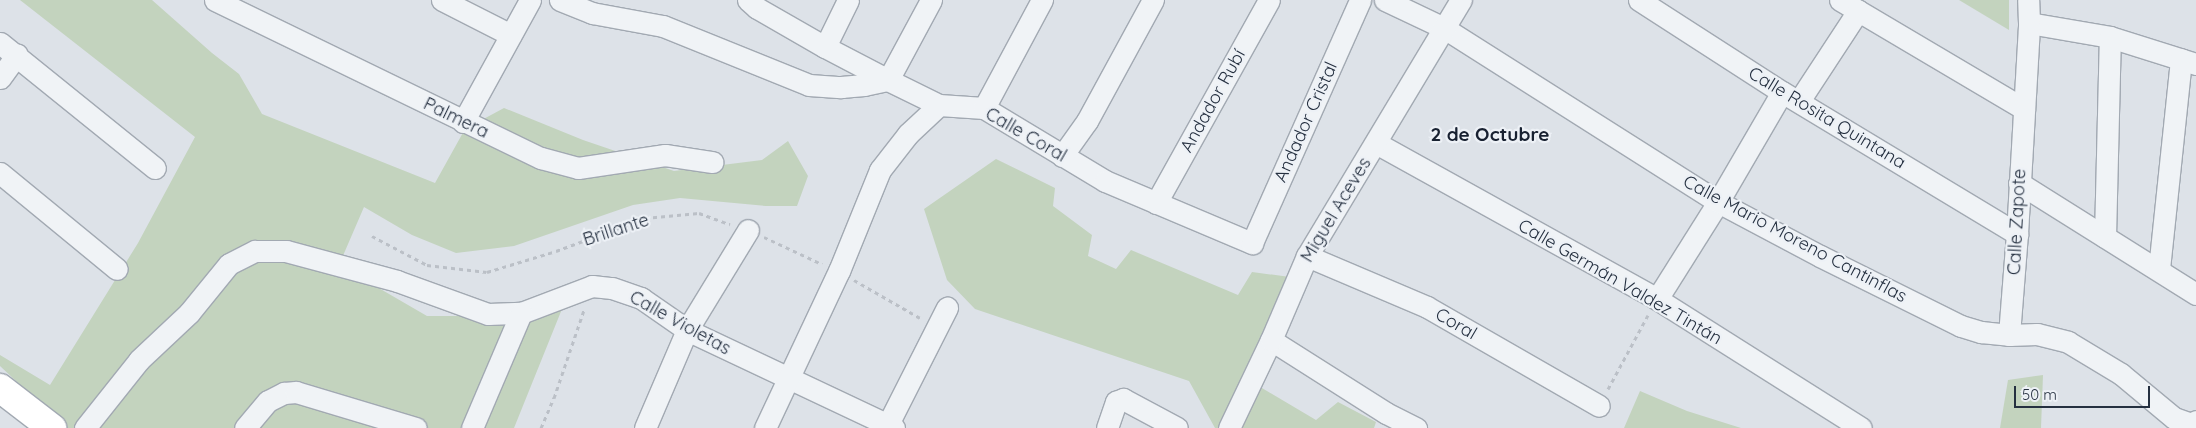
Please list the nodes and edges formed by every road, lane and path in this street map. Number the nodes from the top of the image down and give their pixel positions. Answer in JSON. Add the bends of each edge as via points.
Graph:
{"nodes":[{"id":1,"x":215,"y":0,"type":"edge"},
{"id":2,"x":442,"y":0,"type":"edge"},
{"id":3,"x":530,"y":0,"type":"edge"},
{"id":4,"x":560,"y":0,"type":"edge"},
{"id":5,"x":748,"y":0,"type":"edge"},
{"id":6,"x":848,"y":0,"type":"edge"},
{"id":7,"x":931,"y":0,"type":"edge"},
{"id":8,"x":1042,"y":0,"type":"edge"},
{"id":9,"x":1153,"y":0,"type":"edge"},
{"id":10,"x":1269,"y":0,"type":"edge"},
{"id":11,"x":1360,"y":0,"type":"edge"},
{"id":12,"x":1385,"y":0,"type":"edge"},
{"id":13,"x":1461,"y":0,"type":"edge"},
{"id":14,"x":1639,"y":0,"type":"edge"},
{"id":15,"x":2028,"y":0,"type":"edge"},
{"id":16,"x":1849,"y":5,"type":"edge"},
{"id":17,"x":2029,"y":23,"type":"junction"},
{"id":18,"x":1444,"y":28,"type":"junction"},
{"id":19,"x":511,"y":35,"type":"junction"},
{"id":20,"x":2110,"y":37,"type":"junction"},
{"id":21,"x":0,"y":42,"type":"edge"},
{"id":22,"x":825,"y":48,"type":"junction"},
{"id":23,"x":17,"y":55,"type":"junction"},
{"id":24,"x":2189,"y":62,"type":"edge"},
{"id":25,"x":0,"y":78,"type":"edge"},
{"id":26,"x":888,"y":80,"type":"junction"},
{"id":27,"x":1790,"y":97,"type":"junction"},
{"id":28,"x":939,"y":105,"type":"junction"},
{"id":29,"x":984,"y":108,"type":"junction"},
{"id":30,"x":2024,"y":109,"type":"junction"},
{"id":31,"x":463,"y":122,"type":"junction"},
{"id":32,"x":1376,"y":143,"type":"junction"},
{"id":33,"x":1062,"y":156,"type":"junction"},
{"id":34,"x":712,"y":162,"type":"dead end"},
{"id":35,"x":155,"y":168,"type":"dead end"},
{"id":36,"x":0,"y":172,"type":"edge"},
{"id":37,"x":2020,"y":183,"type":"junction"},
{"id":38,"x":1718,"y":202,"type":"junction"},
{"id":39,"x":1156,"y":203,"type":"junction"},
{"id":40,"x":748,"y":230,"type":"junction"},
{"id":41,"x":2017,"y":234,"type":"junction"},
{"id":42,"x":372,"y":236,"type":"dead end"},
{"id":43,"x":2105,"y":237,"type":"junction"},
{"id":44,"x":1252,"y":243,"type":"joint"},
{"id":45,"x":1307,"y":256,"type":"junction"},
{"id":46,"x":118,"y":269,"type":"dead end"},
{"id":47,"x":2158,"y":270,"type":"junction"},
{"id":48,"x":839,"y":271,"type":"junction"},
{"id":49,"x":592,"y":286,"type":"junction"},
{"id":50,"x":2196,"y":294,"type":"edge"},
{"id":51,"x":1657,"y":299,"type":"junction"},
{"id":52,"x":947,"y":308,"type":"dead end"},
{"id":53,"x":522,"y":313,"type":"junction"},
{"id":54,"x":936,"y":327,"type":"junction"},
{"id":55,"x":687,"y":330,"type":"junction"},
{"id":56,"x":2009,"y":335,"type":"junction"},
{"id":57,"x":1271,"y":340,"type":"junction"},
{"id":58,"x":788,"y":379,"type":"junction"},
{"id":59,"x":0,"y":388,"type":"edge"},
{"id":60,"x":1599,"y":406,"type":"joint"},
{"id":61,"x":363,"y":421,"type":"edge"},
{"id":62,"x":2194,"y":422,"type":"edge"},
{"id":63,"x":889,"y":427,"type":"edge"},
{"id":64,"x":52,"y":428,"type":"edge"},
{"id":65,"x":85,"y":428,"type":"edge"},
{"id":66,"x":245,"y":428,"type":"edge"},
{"id":67,"x":416,"y":428,"type":"edge"},
{"id":68,"x":472,"y":428,"type":"edge"},
{"id":69,"x":541,"y":428,"type":"edge"},
{"id":70,"x":645,"y":428,"type":"edge"},
{"id":71,"x":765,"y":428,"type":"edge"},
{"id":72,"x":1106,"y":428,"type":"edge"},
{"id":73,"x":1177,"y":428,"type":"edge"},
{"id":74,"x":1229,"y":428,"type":"edge"},
{"id":75,"x":1416,"y":428,"type":"edge"},
{"id":76,"x":1861,"y":428,"type":"edge"}],
"edges":[{"from":1,"to":31,"type":"street","name":"Palmera"},
{"from":2,"to":19,"type":"street"},
{"from":3,"to":19,"type":"street"},
{"from":4,"to":26,"type":"street","via":[[592,13],[663,26],[809,85],[864,85]]},
{"from":5,"to":22,"type":"street","name":"Calle Coral"},
{"from":6,"to":22,"type":"street"},
{"from":7,"to":26,"type":"street"},
{"from":8,"to":29,"type":"street"},
{"from":9,"to":33,"type":"street","via":[[1087,121]]},
{"from":10,"to":39,"type":"street","name":"Andador Rubí"},
{"from":11,"to":44,"type":"street","name":"Andador Cristal"},
{"from":12,"to":18,"type":"street","name":"Calle Mario Moreno Cantinflas"},
{"from":13,"to":18,"type":"street","name":"Miguel Aceves"},
{"from":14,"to":27,"type":"street","name":"Calle Rosita Quintana"},
{"from":15,"to":17,"type":"street","name":"Calle Zapote"},
{"from":16,"to":27,"type":"street"},
{"from":16,"to":30,"type":"street"},
{"from":17,"to":20,"type":"street"},
{"from":17,"to":30,"type":"street","name":"Calle Zapote"},
{"from":18,"to":32,"type":"street","name":"Miguel Aceves"},
{"from":18,"to":38,"type":"street","name":"Calle Mario Moreno Cantinflas"},
{"from":19,"to":31,"type":"street"},
{"from":20,"to":24,"type":"street"},
{"from":20,"to":43,"type":"street"},
{"from":21,"to":23,"type":"street"},
{"from":22,"to":26,"type":"street","name":"Calle Coral"},
{"from":23,"to":25,"type":"street"},
{"from":23,"to":35,"type":"street"},
{"from":24,"to":47,"type":"street"},
{"from":26,"to":28,"type":"street","name":"Calle Coral"},
{"from":27,"to":38,"type":"street"},
{"from":27,"to":41,"type":"street","name":"Calle Rosita Quintana"},
{"from":28,"to":29,"type":"street","name":"Calle Coral"},
{"from":28,"to":48,"type":"street","via":[[908,134],[880,170]]},
{"from":29,"to":33,"type":"street","name":"Calle Coral"},
{"from":30,"to":37,"type":"street","name":"Calle Zapote"},
{"from":31,"to":34,"type":"street","name":"Palmera","via":[[541,158],[578,168],[665,155]]},
{"from":32,"to":45,"type":"street","name":"Miguel Aceves"},
{"from":32,"to":51,"type":"street","name":"Calle Germán Valdez Tintán"},
{"from":33,"to":39,"type":"street","name":"Calle Coral","via":[[1106,182]]},
{"from":36,"to":46,"type":"street"},
{"from":37,"to":41,"type":"street","name":"Calle Zapote"},
{"from":37,"to":43,"type":"street"},
{"from":38,"to":51,"type":"street"},
{"from":38,"to":56,"type":"street","name":"Calle Mario Moreno Cantinflas","via":[[1961,326]]},
{"from":39,"to":44,"type":"street","name":"Calle Coral"},
{"from":40,"to":42,"type":"path","name":"Brillante","via":[[700,213],[646,218],[487,272],[427,265]]},
{"from":40,"to":48,"type":"path","name":"Brillante"},
{"from":40,"to":55,"type":"street"},
{"from":41,"to":56,"type":"street","name":"Calle Zapote"},
{"from":43,"to":47,"type":"street"},
{"from":45,"to":57,"type":"street","name":"Miguel Aceves"},
{"from":45,"to":60,"type":"street","name":"Coral","via":[[1427,307]]},
{"from":47,"to":50,"type":"street"},
{"from":48,"to":54,"type":"path","name":"Brillante"},
{"from":48,"to":58,"type":"street"},
{"from":49,"to":53,"type":"street","name":"Calle Violetas"},
{"from":49,"to":55,"type":"street","name":"Calle Violetas","via":[[612,288],[641,298]]},
{"from":49,"to":69,"type":"path"},
{"from":51,"to":60,"type":"path"},
{"from":51,"to":76,"type":"street","name":"Calle Germán Valdez Tintán"},
{"from":52,"to":54,"type":"street"},
{"from":53,"to":65,"type":"street","name":"Calle Violetas","via":[[488,314],[370,273],[286,251],[255,251],[230,264],[189,313],[139,360]]},
{"from":53,"to":68,"type":"street"},
{"from":54,"to":63,"type":"street"},
{"from":55,"to":58,"type":"street","name":"Calle Violetas"},
{"from":55,"to":70,"type":"street"},
{"from":56,"to":62,"type":"street","name":"Calle Mario Moreno Cantinflas","via":[[2037,334],[2068,342],[2121,374],[2174,418]]},
{"from":57,"to":74,"type":"street","name":"Miguel Aceves"},
{"from":57,"to":75,"type":"street","via":[[1386,413]]},
{"from":58,"to":63,"type":"street","name":"Calle Violetas"},
{"from":58,"to":71,"type":"street"},
{"from":59,"to":64,"type":"street"},
{"from":61,"to":66,"type":"street","via":[[290,392],[268,401]]},
{"from":61,"to":67,"type":"street"},
{"from":72,"to":73,"type":"street","via":[[1119,399]]}]}
